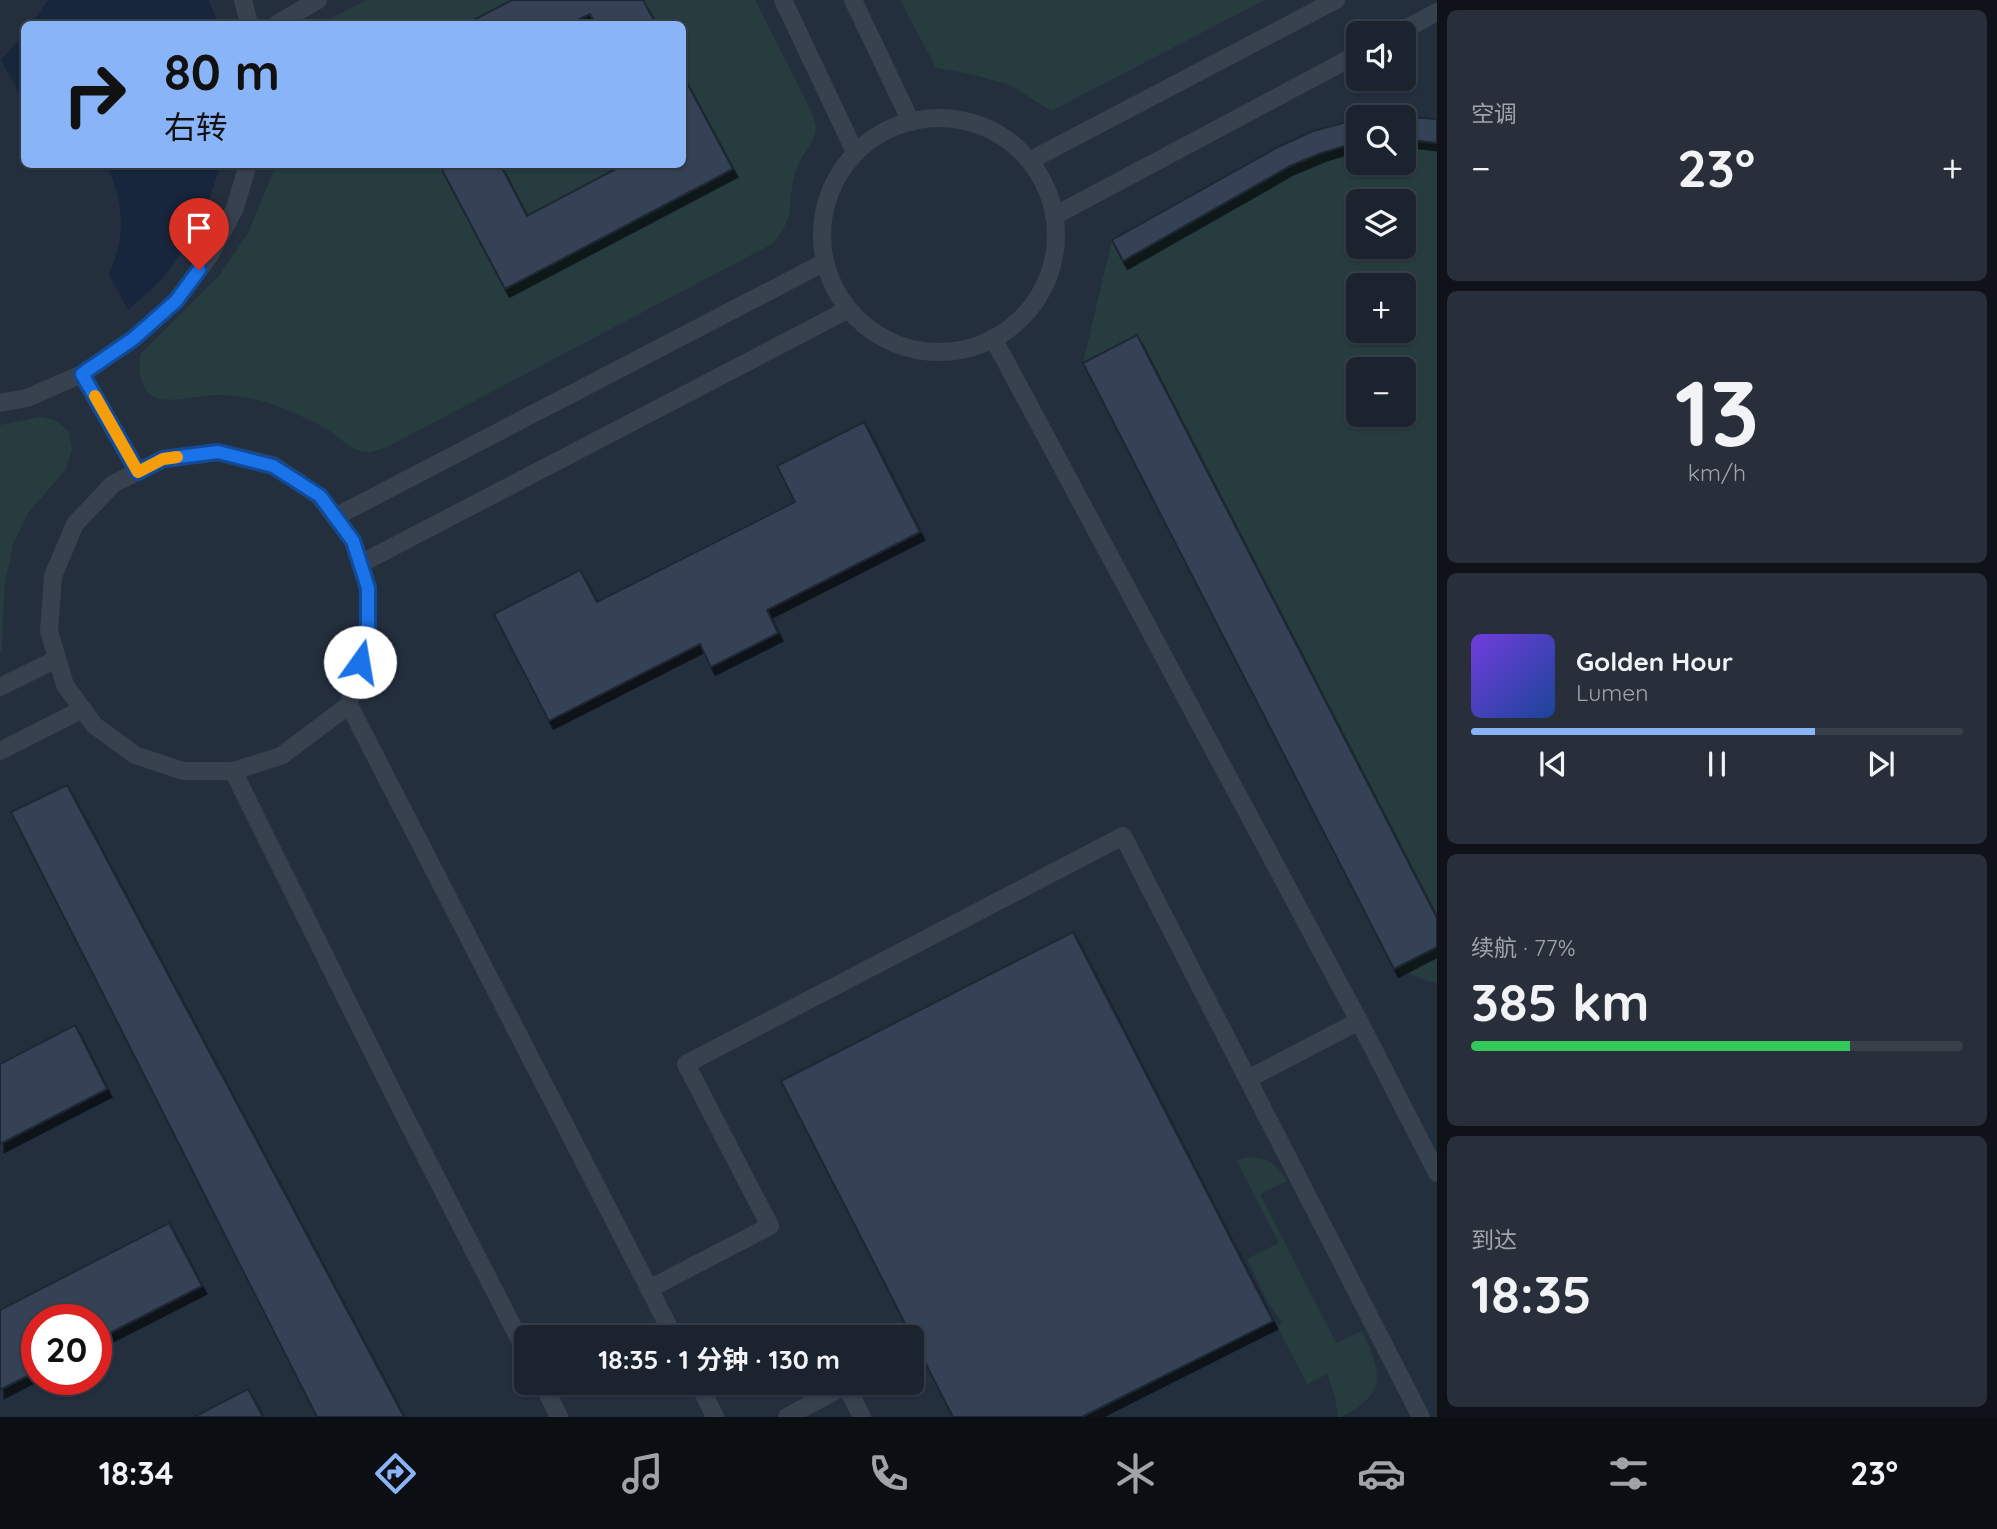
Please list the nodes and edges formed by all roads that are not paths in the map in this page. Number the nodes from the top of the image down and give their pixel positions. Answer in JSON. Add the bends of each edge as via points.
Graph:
{"nodes":[{"id":1,"x":243,"y":0,"type":"edge"},
{"id":2,"x":318,"y":0,"type":"edge"},
{"id":3,"x":783,"y":0,"type":"edge"},
{"id":4,"x":853,"y":0,"type":"edge"},
{"id":5,"x":1336,"y":0,"type":"edge"},
{"id":6,"x":1437,"y":12,"type":"edge"},
{"id":7,"x":248,"y":21,"type":"edge"},
{"id":8,"x":282,"y":21,"type":"edge"},
{"id":9,"x":1416,"y":23,"type":"edge"},
{"id":10,"x":1346,"y":60,"type":"edge"},
{"id":11,"x":911,"y":122,"type":"junction"},
{"id":12,"x":855,"y":152,"type":"junction"},
{"id":13,"x":1031,"y":160,"type":"junction"},
{"id":14,"x":246,"y":168,"type":"edge"},
{"id":15,"x":1054,"y":216,"type":"junction"},
{"id":16,"x":825,"y":262,"type":"junction"},
{"id":17,"x":849,"y":309,"type":"junction"},
{"id":18,"x":993,"y":338,"type":"junction"},
{"id":19,"x":82,"y":374,"type":"junction"},
{"id":20,"x":0,"y":403,"type":"edge"},
{"id":21,"x":138,"y":472,"type":"junction"},
{"id":22,"x":335,"y":517,"type":"junction"},
{"id":23,"x":360,"y":564,"type":"junction"},
{"id":24,"x":57,"y":659,"type":"junction"},
{"id":25,"x":0,"y":687,"type":"edge"},
{"id":26,"x":349,"y":705,"type":"junction"},
{"id":27,"x":83,"y":709,"type":"junction"},
{"id":28,"x":0,"y":751,"type":"edge"},
{"id":29,"x":233,"y":771,"type":"junction"},
{"id":30,"x":1359,"y":1021,"type":"junction"},
{"id":31,"x":1248,"y":1079,"type":"junction"},
{"id":32,"x":1437,"y":1173,"type":"edge"},
{"id":33,"x":649,"y":1289,"type":"junction"},
{"id":34,"x":668,"y":1325,"type":"edge"},
{"id":35,"x":514,"y":1329,"type":"edge"},
{"id":36,"x":548,"y":1395,"type":"edge"},
{"id":37,"x":705,"y":1395,"type":"edge"},
{"id":38,"x":559,"y":1417,"type":"edge"},
{"id":39,"x":716,"y":1417,"type":"edge"},
{"id":40,"x":787,"y":1417,"type":"edge"},
{"id":41,"x":862,"y":1417,"type":"edge"},
{"id":42,"x":1421,"y":1417,"type":"edge"}],
"edges":[{"from":1,"to":7,"type":"lane"},
{"from":2,"to":8,"type":"lane"},
{"from":3,"to":12,"type":"lane"},
{"from":4,"to":11,"type":"lane"},
{"from":5,"to":13,"type":"lane"},
{"from":6,"to":9,"type":"lane"},
{"from":10,"to":15,"type":"lane"},
{"from":11,"to":12,"type":"lane","via":[[885,129]]},
{"from":11,"to":13,"type":"lane","via":[[964,119],[1001,134]]},
{"from":12,"to":16,"type":"lane","via":[[832,183],[822,219]]},
{"from":13,"to":15,"type":"lane","via":[[1051,195]]},
{"from":14,"to":19,"type":"lane","via":[[235,208],[210,255],[176,301],[133,339]]},
{"from":15,"to":18,"type":"lane","via":[[1058,235],[1051,274],[1031,309]]},
{"from":16,"to":17,"type":"lane","via":[[835,292]]},
{"from":16,"to":22,"type":"lane"},
{"from":17,"to":18,"type":"lane","via":[[891,342],[927,352],[965,350]]},
{"from":17,"to":23,"type":"lane"},
{"from":18,"to":30,"type":"lane"},
{"from":19,"to":20,"type":"lane","via":[[27,398]]},
{"from":19,"to":21,"type":"lane"},
{"from":21,"to":22,"type":"lane","via":[[163,459],[218,452],[273,466],[320,496]]},
{"from":21,"to":24,"type":"lane","via":[[113,484],[75,524],[52,576],[49,631]]},
{"from":22,"to":23,"type":"lane","via":[[353,541]]},
{"from":23,"to":26,"type":"lane","via":[[368,588],[368,638]]},
{"from":24,"to":25,"type":"lane"},
{"from":24,"to":27,"type":"lane","via":[[65,685]]},
{"from":26,"to":29,"type":"lane","via":[[281,756]]},
{"from":26,"to":33,"type":"lane"},
{"from":27,"to":28,"type":"lane"},
{"from":27,"to":29,"type":"lane","via":[[94,725],[135,755],[183,771]]},
{"from":29,"to":35,"type":"lane"},
{"from":30,"to":31,"type":"lane"},
{"from":30,"to":32,"type":"lane"},
{"from":31,"to":33,"type":"lane","via":[[1123,836],[686,1064],[770,1226]]},
{"from":31,"to":42,"type":"lane"},
{"from":33,"to":34,"type":"lane"},
{"from":36,"to":38,"type":"lane"},
{"from":37,"to":39,"type":"lane"},
{"from":40,"to":41,"type":"lane","via":[[846,1385]]}]}
